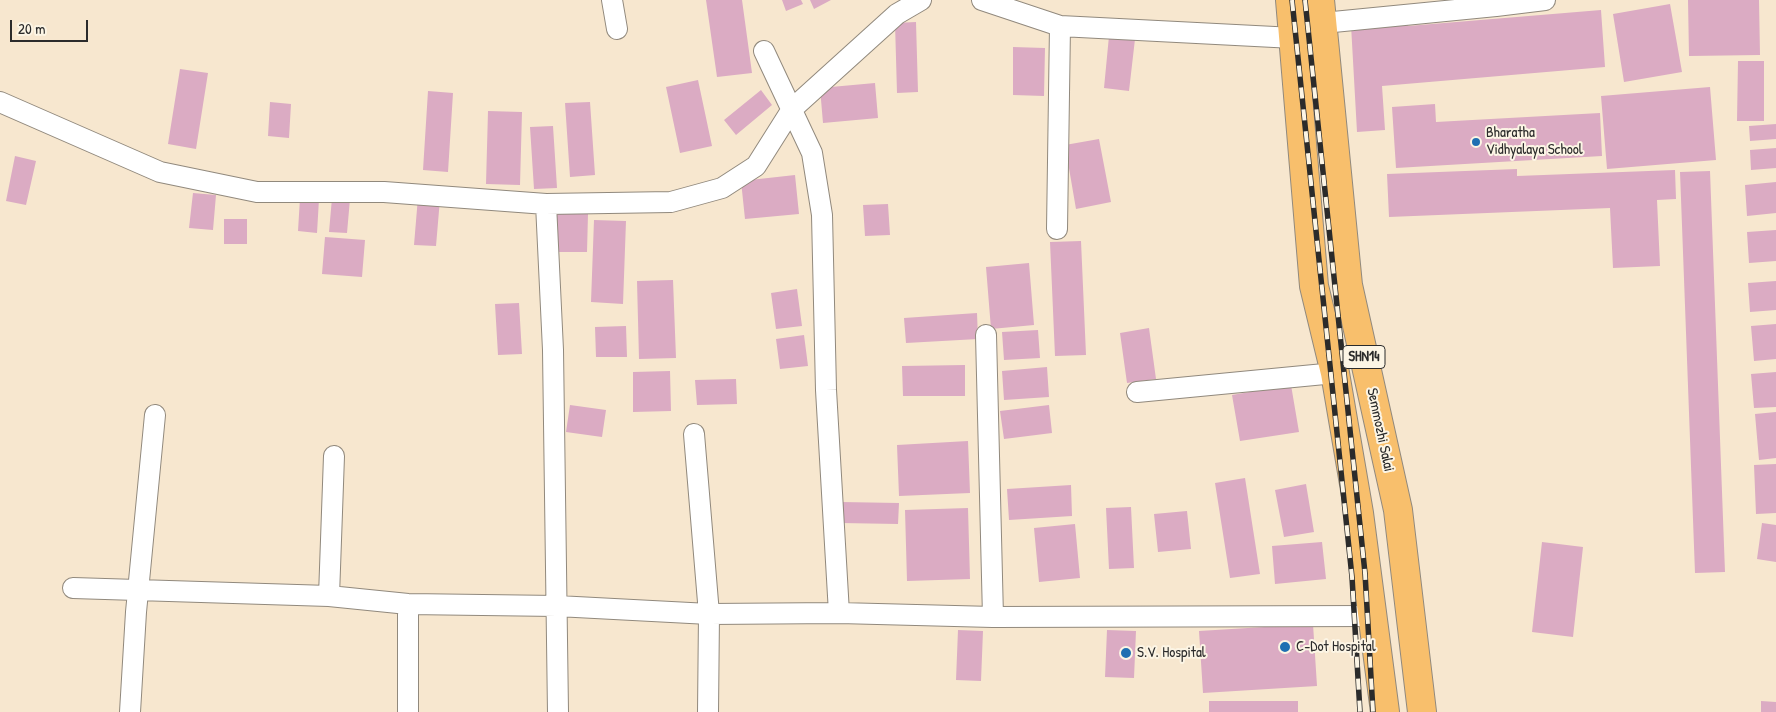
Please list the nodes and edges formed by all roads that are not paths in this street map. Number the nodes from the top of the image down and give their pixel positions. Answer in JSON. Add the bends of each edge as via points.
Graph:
{"nodes":[{"id":1,"x":612,"y":0,"type":"edge"},
{"id":2,"x":921,"y":0,"type":"edge"},
{"id":3,"x":982,"y":0,"type":"edge"},
{"id":4,"x":1290,"y":0,"type":"edge"},
{"id":5,"x":1545,"y":0,"type":"edge"},
{"id":6,"x":1496,"y":3,"type":"edge"},
{"id":7,"x":1322,"y":11,"type":"edge"},
{"id":8,"x":1060,"y":26,"type":"junction"},
{"id":9,"x":617,"y":29,"type":"dead end"},
{"id":10,"x":1294,"y":38,"type":"junction"},
{"id":11,"x":764,"y":51,"type":"dead end"},
{"id":12,"x":0,"y":102,"type":"edge"},
{"id":13,"x":792,"y":109,"type":"junction"},
{"id":14,"x":546,"y":204,"type":"junction"},
{"id":15,"x":1057,"y":229,"type":"dead end"},
{"id":16,"x":1348,"y":285,"type":"junction"},
{"id":17,"x":1314,"y":286,"type":"junction"},
{"id":18,"x":986,"y":335,"type":"dead end"},
{"id":19,"x":1335,"y":373,"type":"junction"},
{"id":20,"x":1137,"y":392,"type":"dead end"},
{"id":21,"x":155,"y":415,"type":"dead end"},
{"id":22,"x":694,"y":434,"type":"dead end"},
{"id":23,"x":334,"y":456,"type":"dead end"},
{"id":24,"x":1398,"y":510,"type":"junction"},
{"id":25,"x":1359,"y":512,"type":"junction"},
{"id":26,"x":73,"y":588,"type":"dead end"},
{"id":27,"x":138,"y":590,"type":"junction"},
{"id":28,"x":329,"y":596,"type":"junction"},
{"id":29,"x":408,"y":604,"type":"junction"},
{"id":30,"x":557,"y":606,"type":"junction"},
{"id":31,"x":839,"y":613,"type":"junction"},
{"id":32,"x":709,"y":614,"type":"junction"},
{"id":33,"x":1372,"y":616,"type":"junction"},
{"id":34,"x":993,"y":617,"type":"junction"},
{"id":35,"x":130,"y":712,"type":"edge"},
{"id":36,"x":408,"y":712,"type":"edge"},
{"id":37,"x":558,"y":712,"type":"edge"},
{"id":38,"x":708,"y":712,"type":"edge"},
{"id":39,"x":1385,"y":712,"type":"edge"},
{"id":40,"x":1422,"y":712,"type":"edge"}],
"edges":[{"from":1,"to":9,"type":"street"},
{"from":2,"to":13,"type":"street","via":[[897,14]]},
{"from":3,"to":8,"type":"street"},
{"from":4,"to":10,"type":"main road","number":"SHN14"},
{"from":5,"to":6,"type":"street"},
{"from":6,"to":7,"type":"street"},
{"from":7,"to":16,"type":"main road","name":"Semmozhi Salai","number":"SHN14"},
{"from":8,"to":10,"type":"street"},
{"from":8,"to":15,"type":"street"},
{"from":10,"to":17,"type":"main road","number":"SHN14"},
{"from":11,"to":13,"type":"street"},
{"from":12,"to":14,"type":"street","via":[[160,172],[257,192],[384,192]]},
{"from":13,"to":14,"type":"street","via":[[756,166],[722,188],[671,202]]},
{"from":13,"to":31,"type":"street","via":[[812,153],[822,215],[826,390]]},
{"from":14,"to":30,"type":"street","via":[[553,350]]},
{"from":16,"to":17,"type":"main road"},
{"from":16,"to":24,"type":"main road","name":"Semmozhi Salai","number":"SHN14"},
{"from":17,"to":19,"type":"main road","number":"SHN14"},
{"from":18,"to":34,"type":"street"},
{"from":19,"to":20,"type":"street"},
{"from":19,"to":25,"type":"main road","number":"SHN14"},
{"from":21,"to":27,"type":"street"},
{"from":22,"to":32,"type":"street"},
{"from":23,"to":28,"type":"street"},
{"from":24,"to":25,"type":"main road"},
{"from":24,"to":40,"type":"main road","name":"Semmozhi Salai","number":"SHN14"},
{"from":25,"to":33,"type":"main road","number":"SHN14"},
{"from":26,"to":27,"type":"street"},
{"from":27,"to":28,"type":"street"},
{"from":27,"to":35,"type":"street"},
{"from":28,"to":29,"type":"street"},
{"from":29,"to":30,"type":"street"},
{"from":29,"to":36,"type":"street"},
{"from":30,"to":32,"type":"street"},
{"from":30,"to":37,"type":"street"},
{"from":31,"to":32,"type":"street"},
{"from":31,"to":34,"type":"street"},
{"from":32,"to":38,"type":"street"},
{"from":33,"to":34,"type":"street"},
{"from":33,"to":39,"type":"main road","number":"SHN14"}]}
